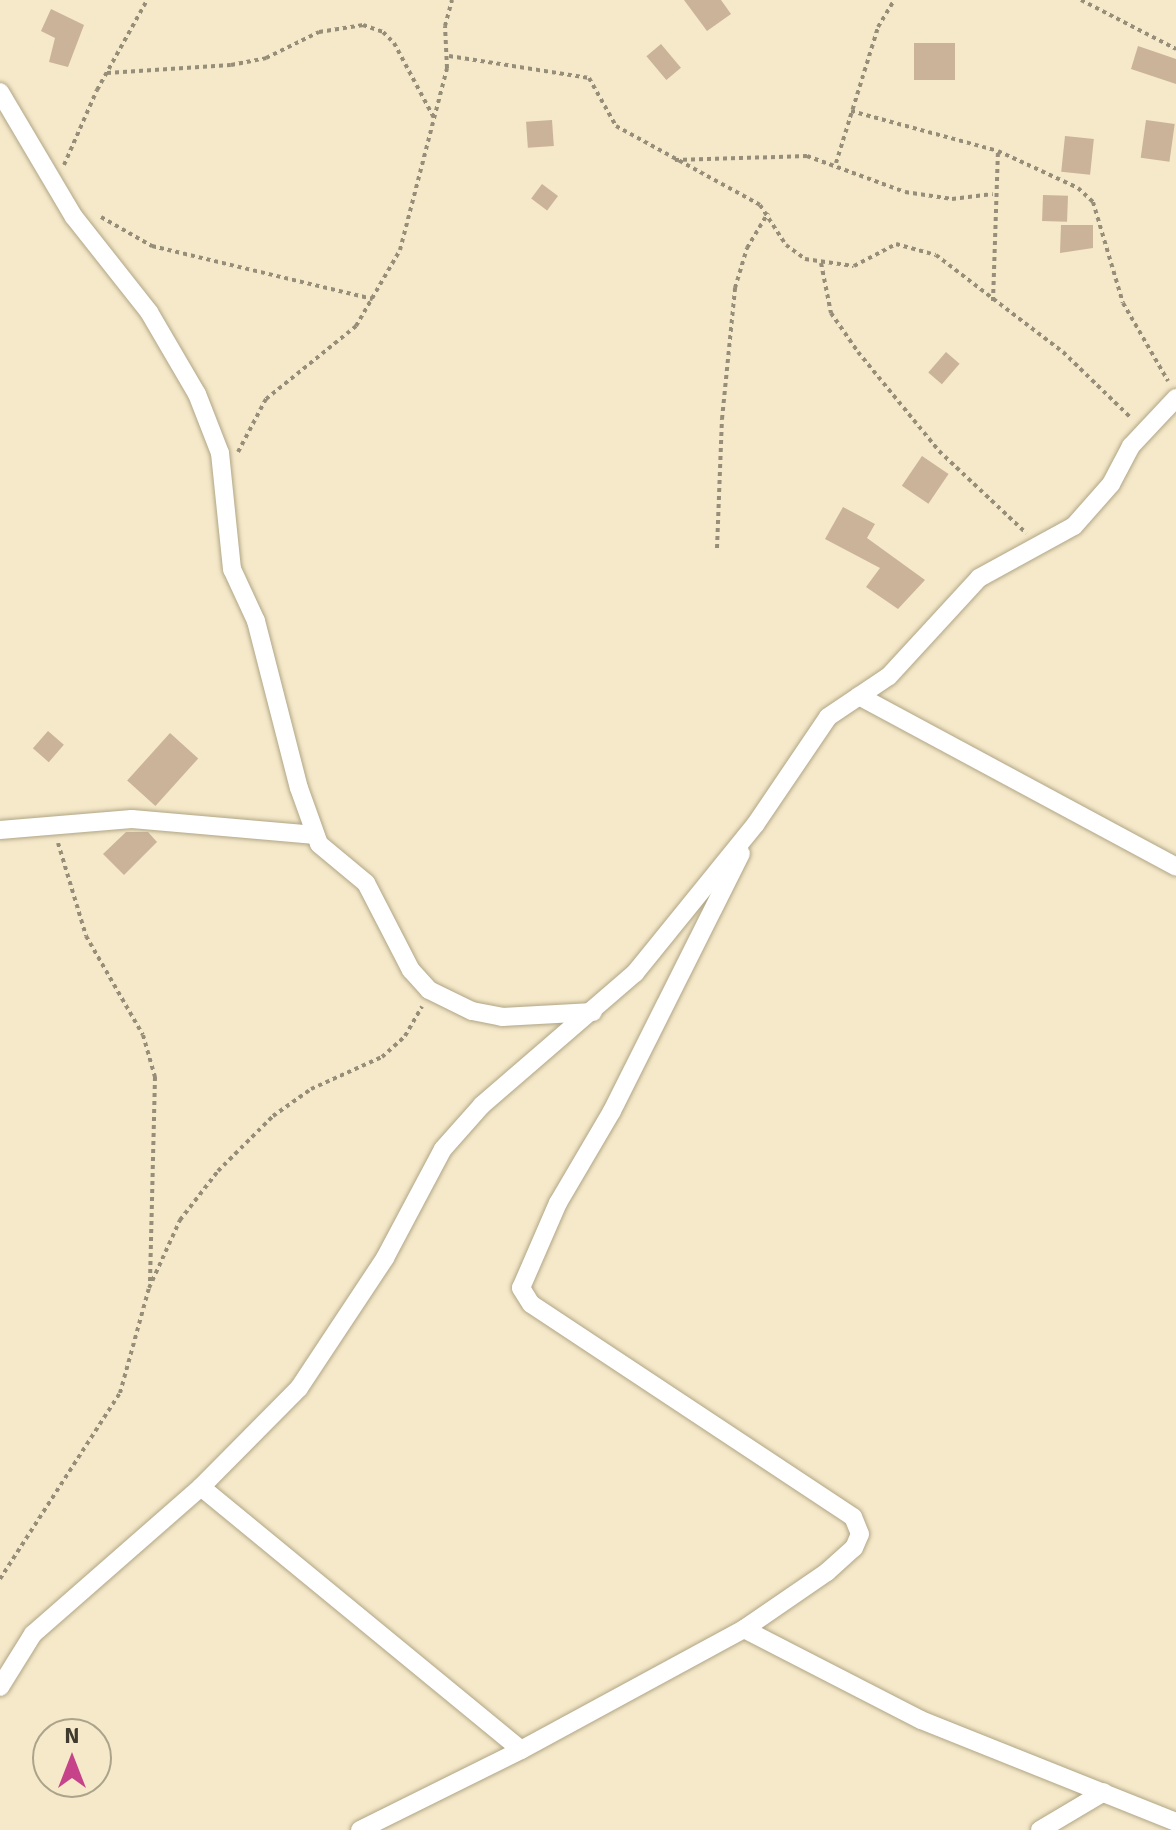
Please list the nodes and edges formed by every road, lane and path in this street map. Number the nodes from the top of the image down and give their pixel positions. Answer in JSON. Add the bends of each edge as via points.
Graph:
{"nodes":[{"id":1,"x":147,"y":0,"type":"edge"},
{"id":2,"x":452,"y":0,"type":"edge"},
{"id":3,"x":894,"y":0,"type":"edge"},
{"id":4,"x":1081,"y":0,"type":"edge"},
{"id":5,"x":1176,"y":49,"type":"edge"},
{"id":6,"x":449,"y":56,"type":"junction"},
{"id":7,"x":107,"y":73,"type":"junction"},
{"id":8,"x":0,"y":92,"type":"edge"},
{"id":9,"x":851,"y":111,"type":"junction"},
{"id":10,"x":434,"y":118,"type":"junction"},
{"id":11,"x":998,"y":151,"type":"junction"},
{"id":12,"x":672,"y":161,"type":"junction"},
{"id":13,"x":836,"y":163,"type":"junction"},
{"id":14,"x":60,"y":189,"type":"junction"},
{"id":15,"x":993,"y":194,"type":"junction"},
{"id":16,"x":94,"y":210,"type":"dead end"},
{"id":17,"x":768,"y":213,"type":"junction"},
{"id":18,"x":821,"y":263,"type":"junction"},
{"id":19,"x":373,"y":299,"type":"junction"},
{"id":20,"x":993,"y":301,"type":"junction"},
{"id":21,"x":1176,"y":396,"type":"edge"},
{"id":22,"x":1145,"y":431,"type":"junction"},
{"id":23,"x":224,"y":475,"type":"junction"},
{"id":24,"x":1040,"y":546,"type":"junction"},
{"id":25,"x":717,"y":548,"type":"dead end"},
{"id":26,"x":859,"y":696,"type":"junction"},
{"id":27,"x":52,"y":823,"type":"junction"},
{"id":28,"x":755,"y":825,"type":"junction"},
{"id":29,"x":0,"y":830,"type":"edge"},
{"id":30,"x":315,"y":835,"type":"junction"},
{"id":31,"x":1176,"y":867,"type":"edge"},
{"id":32,"x":429,"y":990,"type":"junction"},
{"id":33,"x":593,"y":1012,"type":"junction"},
{"id":34,"x":149,"y":1288,"type":"junction"},
{"id":35,"x":201,"y":1487,"type":"junction"},
{"id":36,"x":0,"y":1579,"type":"edge"},
{"id":37,"x":744,"y":1629,"type":"junction"},
{"id":38,"x":0,"y":1687,"type":"edge"},
{"id":39,"x":521,"y":1750,"type":"junction"},
{"id":40,"x":1104,"y":1792,"type":"junction"},
{"id":41,"x":1176,"y":1822,"type":"edge"},
{"id":42,"x":360,"y":1830,"type":"edge"},
{"id":43,"x":1040,"y":1830,"type":"edge"}],
"edges":[{"from":1,"to":7,"type":"path"},
{"from":2,"to":6,"type":"path","via":[[445,31]]},
{"from":3,"to":9,"type":"path","via":[[878,27]]},
{"from":4,"to":5,"type":"path"},
{"from":6,"to":10,"type":"path"},
{"from":6,"to":12,"type":"path","via":[[589,78],[616,126]]},
{"from":7,"to":10,"type":"path","via":[[231,65],[266,58],[319,32],[363,25],[394,43]]},
{"from":7,"to":14,"type":"path","via":[[75,137]]},
{"from":8,"to":14,"type":"street"},
{"from":9,"to":11,"type":"path"},
{"from":9,"to":13,"type":"path"},
{"from":10,"to":19,"type":"path","via":[[400,250]]},
{"from":11,"to":15,"type":"path"},
{"from":11,"to":21,"type":"path","via":[[1078,188],[1093,202],[1123,303]]},
{"from":12,"to":13,"type":"path","via":[[772,155]]},
{"from":12,"to":17,"type":"path","via":[[747,197]]},
{"from":13,"to":15,"type":"path","via":[[905,192],[952,199]]},
{"from":14,"to":23,"type":"street","via":[[90,241],[131,287],[197,394]]},
{"from":15,"to":20,"type":"path"},
{"from":16,"to":19,"type":"path","via":[[119,231],[152,246]]},
{"from":17,"to":18,"type":"path","via":[[786,245]]},
{"from":17,"to":25,"type":"path","via":[[747,248],[735,288]]},
{"from":18,"to":20,"type":"path","via":[[854,266],[886,246],[910,245],[936,255]]},
{"from":18,"to":24,"type":"path","via":[[831,313],[858,352],[939,451]]},
{"from":19,"to":23,"type":"path","via":[[356,326],[266,399]]},
{"from":20,"to":22,"type":"path","via":[[1063,352]]},
{"from":21,"to":22,"type":"street"},
{"from":22,"to":24,"type":"street","via":[[1091,510]]},
{"from":23,"to":30,"type":"street","via":[[232,569],[256,621]]},
{"from":24,"to":26,"type":"street","via":[[979,578],[889,676]]},
{"from":26,"to":28,"type":"street","via":[[828,717],[802,749]]},
{"from":26,"to":31,"type":"street"},
{"from":27,"to":29,"type":"street"},
{"from":27,"to":30,"type":"street","via":[[132,819]]},
{"from":27,"to":34,"type":"path","via":[[86,936],[143,1035],[155,1077]]},
{"from":28,"to":33,"type":"street","via":[[635,973]]},
{"from":28,"to":37,"type":"street","via":[[612,1111],[558,1203],[521,1288],[531,1304],[853,1517],[860,1534],[854,1548]]},
{"from":30,"to":32,"type":"street","via":[[366,883],[411,970]]},
{"from":32,"to":33,"type":"street","via":[[472,1011],[502,1017]]},
{"from":32,"to":34,"type":"path","via":[[405,1036],[382,1057],[311,1089],[273,1116],[218,1171],[180,1220]]},
{"from":33,"to":35,"type":"street","via":[[458,1130],[415,1194],[385,1258],[299,1388]]},
{"from":34,"to":36,"type":"path","via":[[120,1393]]},
{"from":35,"to":38,"type":"street","via":[[33,1634]]},
{"from":35,"to":39,"type":"street"},
{"from":37,"to":39,"type":"street"},
{"from":37,"to":40,"type":"street","via":[[921,1720]]},
{"from":39,"to":42,"type":"street"},
{"from":40,"to":41,"type":"street"},
{"from":40,"to":43,"type":"street"}]}
